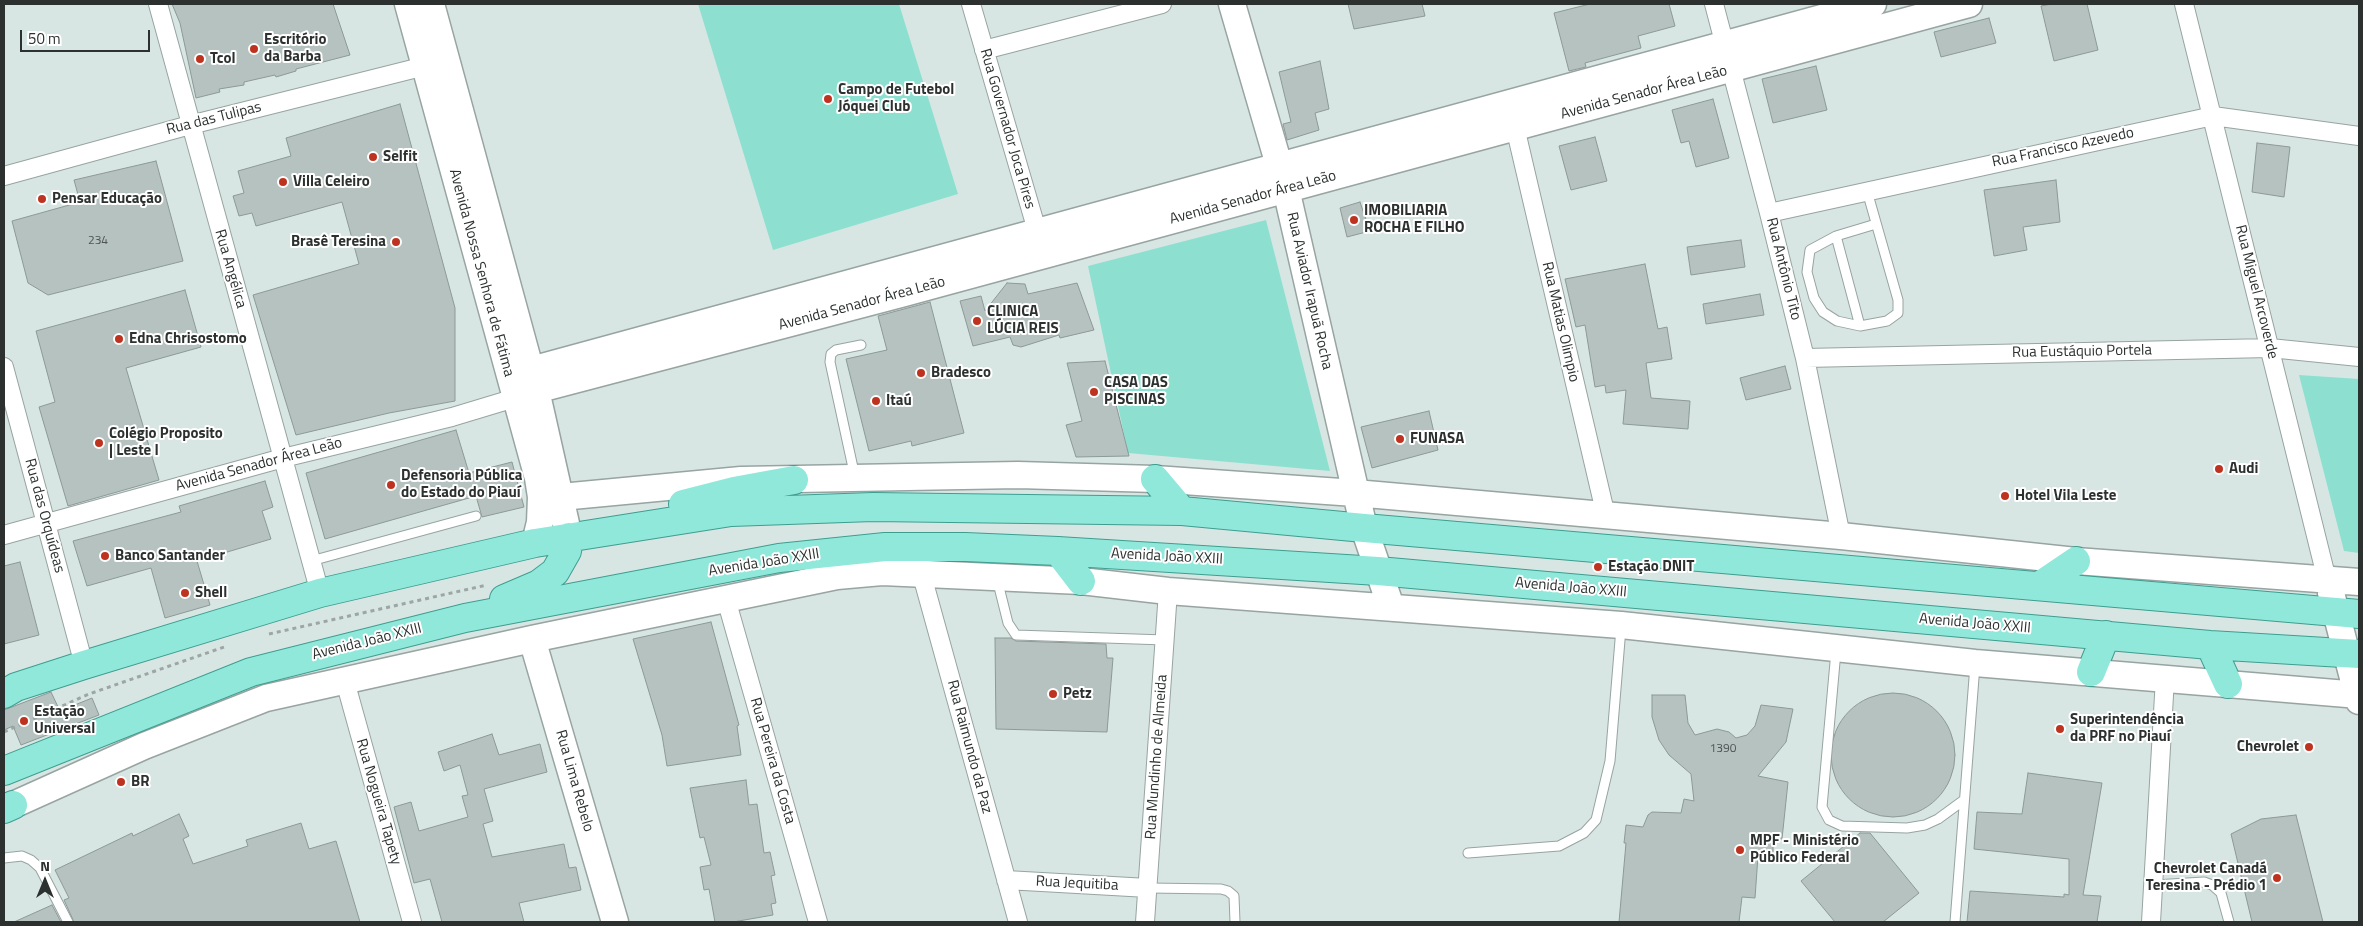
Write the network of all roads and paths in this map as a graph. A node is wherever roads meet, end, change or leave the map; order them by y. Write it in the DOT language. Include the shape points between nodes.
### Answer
graph roads {
  1 [pos="158,4"];
  2 [pos="408,4"];
  3 [pos="431,4"];
  4 [pos="971,4"];
  5 [pos="1162,4"];
  6 [pos="1232,4"];
  7 [pos="1714,4"];
  8 [pos="1873,4"];
  9 [pos="1969,4"];
  10 [pos="2184,4"];
  11 [pos="1724,44"];
  12 [pos="984,50"];
  13 [pos="425,66"];
  14 [pos="1730,70"];
  15 [pos="2213,116"];
  16 [pos="190,125"];
  17 [pos="1515,128"];
  18 [pos="2359,136"];
  19 [pos="4,176"];
  20 [pos="1283,177"];
  21 [pos="1867,190"];
  22 [pos="1769,213"];
  23 [pos="1876,224"];
  24 [pos="1836,236"];
  25 [pos="1040,242"];
  26 [pos="1860,326"];
  27 [pos="861,345"];
  28 [pos="2270,348"];
  29 [pos="2359,357"];
  30 [pos="1804,358"];
  31 [pos="4,367"];
  32 [pos="527,386"];
  33 [pos="283,458"];
  34 [pos="855,478"];
  35 [pos="1155,479"];
  36 [pos="794,480"];
  37 [pos="1356,493"];
  38 [pos="561,497"];
  39 [pos="1182,511"];
  40 [pos="476,516"];
  41 [pos="1606,516"];
  42 [pos="47,524"];
  43 [pos="1364,528"];
  44 [pos="608,530"];
  45 [pos="4,535"];
  46 [pos="1841,536"];
  47 [pos="569,537"];
  48 [pos="535,543"];
  49 [pos="1058,552"];
  50 [pos="311,561"];
  51 [pos="2076,562"];
  52 [pos="1378,571"];
  53 [pos="921,572"];
  54 [pos="997,576"];
  55 [pos="2327,580"];
  56 [pos="1081,581"];
  57 [pos="2359,582"];
  58 [pos="493,584"];
  59 [pos="2039,586"];
  60 [pos="1168,591"];
  61 [pos="320,593"];
  62 [pos="726,599"];
  63 [pos="1391,608"];
  64 [pos="2348,613"];
  65 [pos="464,618"];
  66 [pos="1621,625"];
  67 [pos="266,634"];
  68 [pos="2106,635"];
  69 [pos="532,639"];
  70 [pos="1164,640"];
  71 [pos="2210,645"];
  72 [pos="229,646"];
  73 [pos="1836,648"];
  74 [pos="2353,653"];
  75 [pos="1975,663"];
  76 [pos="84,665"];
  77 [pos="2092,672"];
  78 [pos="2165,678"];
  79 [pos="345,681"];
  80 [pos="2228,684"];
  81 [pos="8,691"];
  82 [pos="2359,697"];
  83 [pos="4,732"];
  84 [pos="4,771"];
  85 [pos="1964,800"];
  86 [pos="7,807"];
  87 [pos="1468,853"];
  88 [pos="4,858"];
  89 [pos="1006,880"];
  90 [pos="2154,885"];
  91 [pos="1148,888"];
  92 [pos="68,922"];
  93 [pos="412,922"];
  94 [pos="615,922"];
  95 [pos="818,922"];
  96 [pos="1018,922"];
  97 [pos="1145,922"];
  98 [pos="1235,922"];
  99 [pos="1955,922"];
  100 [pos="2151,922"];
  101 [pos="2229,922"];
  1 -- 16 [label="street, Rua Angélica"];
  2 -- 13 [label="street, Avenida Nossa Senhora de Fátima"];
  3 -- 32 [label="street, Avenida Nossa Senhora de Fátima"];
  4 -- 12 [label="street, Rua Governador Joca Pires"];
  5 -- 12 [label="street"];
  6 -- 20 [label="street, Rua Aviador Irapuã Rocha"];
  7 -- 11 [label="street, Rua Antônio Tito"];
  8 -- 11 [label="street, Avenida Senador Área Leão"];
  9 -- 14 [label="street, Avenida Senador Área Leão"];
  10 -- 15 [label="street, Rua Miguel Arcoverde"];
  11 -- 14 [label="street, Rua Antônio Tito"];
  11 -- 20 [label="street, Avenida Senador Área Leão"];
  12 -- 25 [label="street, Rua Governador Joca Pires"];
  13 -- 16 [label="street, Rua das Tulipas"];
  13 -- 32 [label="street, Avenida Nossa Senhora de Fátima"];
  14 -- 17 [label="street, Avenida Senador Área Leão"];
  14 -- 22 [label="street, Rua Antônio Tito"];
  15 -- 18 [label="street, Rua Francisco Azevedo"];
  15 -- 21 [label="street, Rua Francisco Azevedo"];
  15 -- 28 [label="street, Rua Miguel Arcoverde"];
  16 -- 19 [label="street, Rua das Tulipas"];
  16 -- 33 [label="street, Rua Angélica"];
  17 -- 20 [label="street, Avenida Senador Área Leão"];
  17 -- 41 [label="street, Rua Matias Olimpio"];
  20 -- 25 [label="street, Avenida Senador Área Leão"];
  20 -- 37 [label="street, Rua Aviador Irapuã Rocha"];
  21 -- 22 [label="street, Rua Francisco Azevedo"];
  21 -- 23 [label="lane"];
  22 -- 30 [label="street, Rua Antônio Tito"];
  23 -- 24 [label="lane"];
  23 -- 26 [label="lane" via="1898,300 1898,313 1887,321"];
  24 -- 26 [label="lane"];
  24 -- 26 [label="lane" via="1810,250 1807,272 1814,298 1823,312 1836,321"];
  25 -- 32 [label="street, Avenida Senador Área Leão"];
  27 -- 34 [label="lane" via="836,350 831,354 830,362"];
  28 -- 29 [label="street, Rua Eustáquio Portela"];
  28 -- 30 [label="street, Rua Eustáquio Portela"];
  28 -- 55 [label="street, Rua Miguel Arcoverde"];
  30 -- 46 [label="street, Rua Antônio Tito"];
  31 -- 42 [label="street, Rua das Orquídeas"];
  32 -- 33 [label="street, Avenida Senador Área Leão" via="452,417"];
  32 -- 38 [label="street, Avenida Nossa Senhora de Fátima"];
  32 -- 48 [label="street, Avenida Nossa Senhora de Fátima" via="542,497"];
  33 -- 42 [label="street, Avenida Senador Área Leão"];
  33 -- 50 [label="street, Rua Angélica"];
  34 -- 35 [label="street" via="1018,475"];
  34 -- 36 [label="street"];
  35 -- 37 [label="street"];
  35 -- 39 [label="main road"];
  36 -- 38 [label="street" via="741,480"];
  36 -- 44 [label="main road" via="638,513"];
  37 -- 41 [label="street"];
  37 -- 43 [label="street, Rua Aviador Irapuã Rocha"];
  38 -- 47 [label="street, Avenida Nossa Senhora de Fátima"];
  39 -- 43 [label="main road"];
  39 -- 44 [label="main road" via="873,507 731,512"];
  40 -- 50 [label="lane"];
  41 -- 46 [label="street"];
  42 -- 45 [label="street, Avenida Senador Área Leão"];
  42 -- 76 [label="street, Rua das Orquídeas"];
  43 -- 52 [label="street, Rua Aviador Irapuã Rocha"];
  43 -- 59 [label="main road"];
  44 -- 47 [label="main road"];
  46 -- 51 [label="street"];
  47 -- 48 [label="main road"];
  47 -- 65 [label="main road" via="555,572 539,584"];
  48 -- 61 [label="main road"];
  49 -- 52 [label="main road, Avenida João XXIII"];
  49 -- 56 [label="main road"];
  49 -- 65 [label="main road, Avenida João XXIII" via="884,547 779,558"];
  50 -- 61 [label="street, Rua Angélica"];
  51 -- 55 [label="street"];
  51 -- 59 [label="main road"];
  52 -- 63 [label="street, Rua Aviador Irapuã Rocha"];
  52 -- 68 [label="main road, Avenida João XXIII"];
  53 -- 54 [label="street, Avenida João XXIII"];
  53 -- 62 [label="street, Avenida João XXIII" via="837,576"];
  53 -- 89 [label="street, Rua Raimundo da Paz"];
  54 -- 56 [label="street, Avenida João XXIII"];
  54 -- 70 [label="lane" via="1008,623 1016,635"];
  55 -- 57 [label="street"];
  55 -- 64 [label="street"];
  56 -- 60 [label="street, Avenida João XXIII"];
  58 -- 67 [label="path"];
  59 -- 64 [label="main road"];
  60 -- 63 [label="street, Avenida João XXIII"];
  60 -- 70 [label="street, Rua Mundinho de Almeida"];
  61 -- 76 [label="main road"];
  62 -- 69 [label="street, Avenida João XXIII"];
  62 -- 95 [label="street, Rua Pereira da Costa"];
  63 -- 66 [label="street, Avenida João XXIII"];
  64 -- 74 [label="street"];
  65 -- 84 [label="main road, Avenida João XXIII" via="251,672"];
  66 -- 73 [label="street, Avenida João XXIII"];
  66 -- 87 [label="lane" via="1610,761 1596,820 1584,833 1559,846"];
  68 -- 71 [label="main road, Avenida João XXIII"];
  68 -- 77 [label="main road"];
  69 -- 79 [label="street, Avenida João XXIII"];
  69 -- 94 [label="street, Rua Lima Rebelo"];
  70 -- 91 [label="street, Rua Mundinho de Almeida"];
  71 -- 74 [label="main road, Avenida João XXIII"];
  71 -- 80 [label="main road"];
  72 -- 83 [label="path" via="89,694"];
  73 -- 75 [label="street, Avenida João XXIII"];
  73 -- 85 [label="lane" via="1822,807 1829,820 1842,826 1907,828 1938,819"];
  74 -- 82 [label="street"];
  75 -- 77 [label="street, Avenida João XXIII"];
  75 -- 85 [label="lane"];
  76 -- 81 [label="main road"];
  77 -- 78 [label="street, Avenida João XXIII"];
  78 -- 80 [label="street, Avenida João XXIII"];
  78 -- 90 [label="street"];
  79 -- 86 [label="street, Avenida João XXIII" via="266,698 144,746"];
  79 -- 93 [label="street, Rua Nogueira Tapety"];
  80 -- 82 [label="street, Avenida João XXIII"];
  85 -- 99 [label="lane"];
  88 -- 92 [label="lane" via="22,856 40,868"];
  89 -- 91 [label="street, Rua Jequitiba"];
  89 -- 96 [label="street, Rua Raimundo da Paz"];
  90 -- 100 [label="street"];
  90 -- 101 [label="lane" via="2204,882 2212,885 2221,893"];
  91 -- 97 [label="street, Rua Mundinho de Almeida"];
  91 -- 98 [label="lane" via="1228,891 1234,896"];
}
